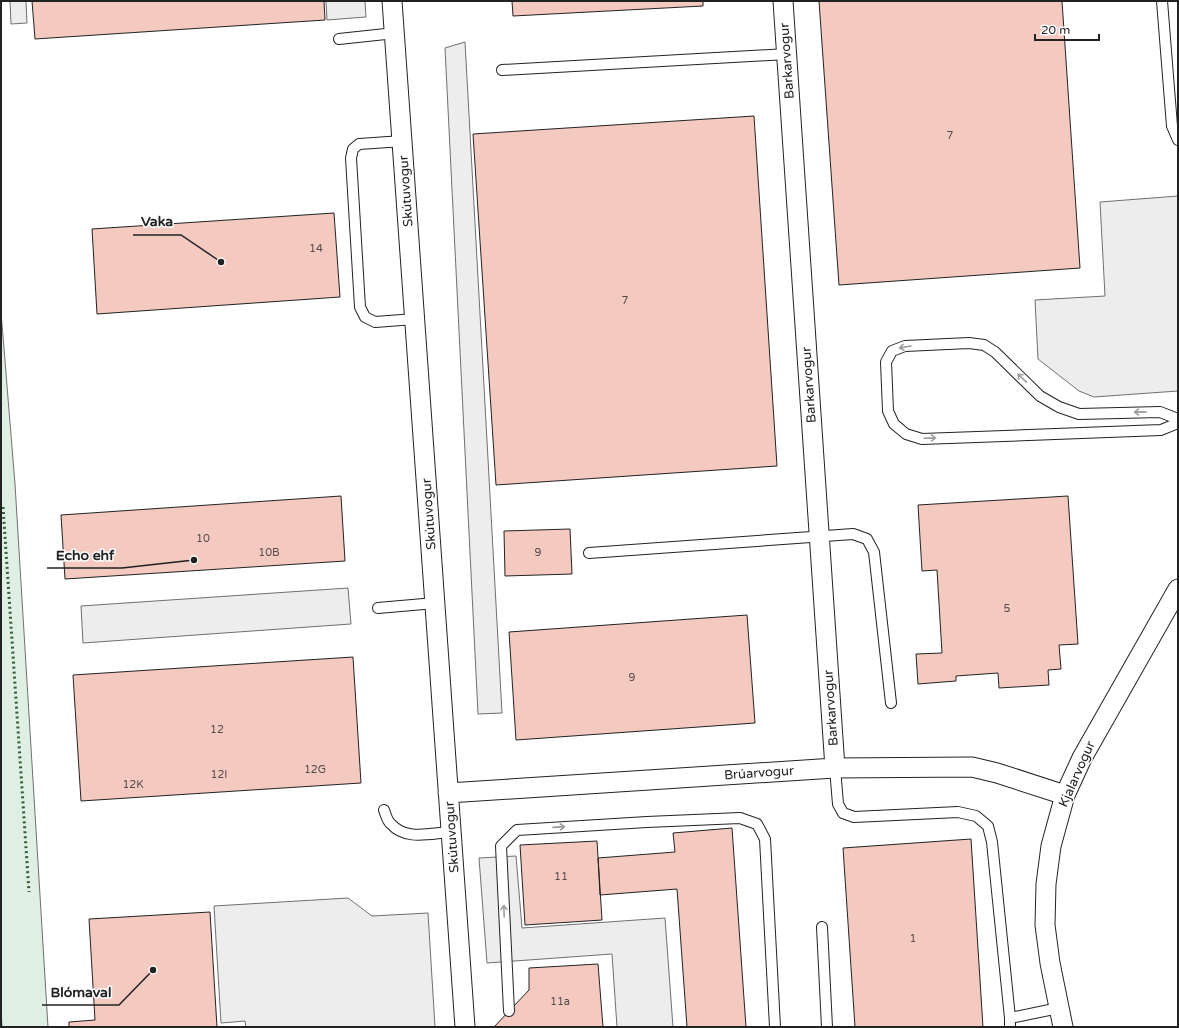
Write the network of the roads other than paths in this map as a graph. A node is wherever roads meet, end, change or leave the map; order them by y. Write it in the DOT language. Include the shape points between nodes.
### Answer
graph roads {
  1 [pos="392,1"];
  2 [pos="783,1"];
  3 [pos="1162,1"];
  4 [pos="395,33"];
  5 [pos="340,39"];
  6 [pos="786,54"];
  7 [pos="502,70"];
  8 [pos="1178,140"];
  9 [pos="403,141"];
  10 [pos="415,319"];
  11 [pos="1178,419"];
  12 [pos="1178,423"];
  13 [pos="820,536"];
  14 [pos="589,553"];
  15 [pos="1178,588"];
  16 [pos="435,603"];
  17 [pos="378,608"];
  18 [pos="891,703"];
  19 [pos="836,768"];
  20 [pos="448,793"];
  21 [pos="1065,795"];
  22 [pos="384,810"];
  23 [pos="451,832"];
  24 [pos="822,927"];
  25 [pos="1059,1008"];
  26 [pos="509,1011"];
  27 [pos="1010,1023"];
  28 [pos="465,1027"];
  29 [pos="775,1027"];
  30 [pos="827,1027"];
  31 [pos="1064,1027"];
  1 -- 4 [label="street, Skútuvogur"];
  2 -- 6 [label="street, Barkarvogur"];
  3 -- 8 [label="lane" via="1172,126"];
  4 -- 5 [label="lane"];
  4 -- 9 [label="street, Skútuvogur"];
  6 -- 7 [label="lane"];
  6 -- 13 [label="street, Barkarvogur"];
  9 -- 10 [label="street, Skútuvogur"];
  9 -- 10 [label="lane" via="359,144 352,149 360,307 365,317 375,322"];
  10 -- 16 [label="street, Skútuvogur"];
  11 -- 12 [label="lane, one-way" via="1160,412 1079,414 1059,408 1040,396 995,352 984,345 969,343 905,346 892,350 886,362 888,411 894,424 906,434 922,439 1161,430"];
  13 -- 14 [label="lane"];
  13 -- 18 [label="lane" via="853,534 867,539 874,552"];
  13 -- 19 [label="street, Barkarvogur"];
  15 -- 21 [label="street, Kjalarvogur" via="1082,758"];
  16 -- 17 [label="lane"];
  16 -- 20 [label="street, Skútuvogur"];
  19 -- 20 [label="street, Brúarvogur"];
  19 -- 21 [label="street, Brúarvogur" via="972,767"];
  19 -- 27 [label="lane" via="838,804 843,813 854,817 958,812 976,816 988,826 992,842"];
  20 -- 23 [label="street, Skútuvogur"];
  21 -- 25 [label="street, Kjalarvogur" via="1050,846 1046,884 1045,925"];
  22 -- 23 [label="lane" via="390,824 400,832 413,835"];
  23 -- 28 [label="street, Skútuvogur"];
  24 -- 30 [label="lane"];
  25 -- 27 [label="lane"];
  25 -- 31 [label="street, Kjalarvogur"];
  26 -- 29 [label="lane, one-way" via="502,846 517,830 740,818 757,824 765,839"];
}
